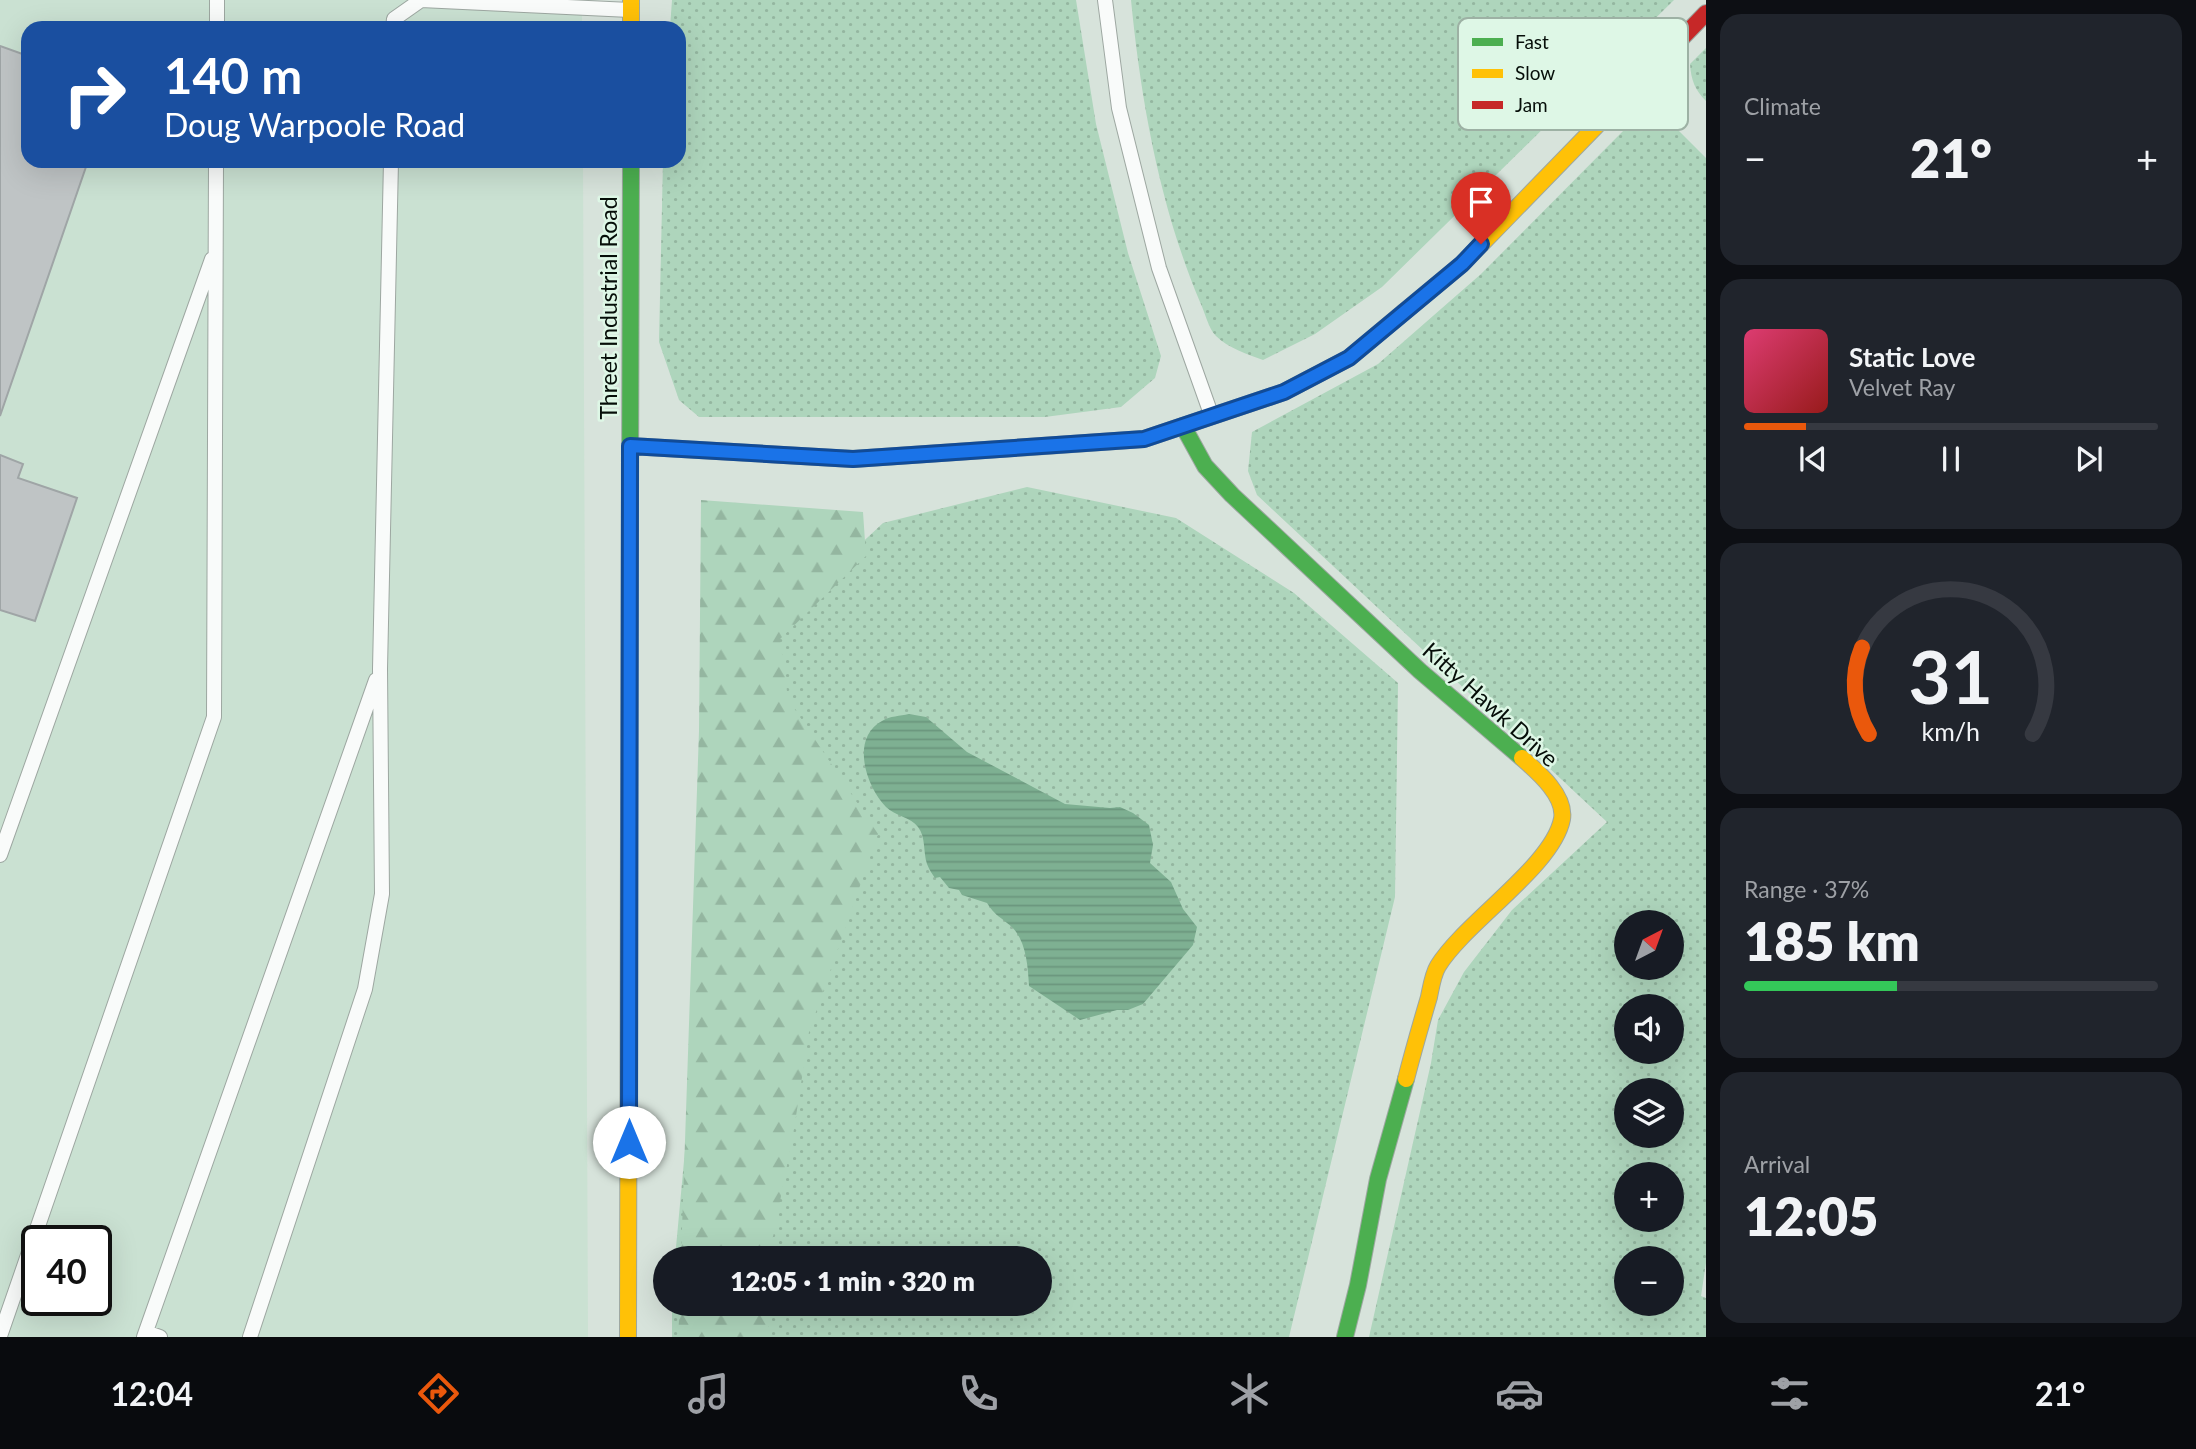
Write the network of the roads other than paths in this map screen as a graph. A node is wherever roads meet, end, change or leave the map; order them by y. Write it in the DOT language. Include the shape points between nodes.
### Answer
graph roads {
  1 [pos="217,0"];
  2 [pos="1105,0"];
  3 [pos="631,5"];
  4 [pos="1706,13"];
  5 [pos="217,21"];
  6 [pos="394,21"];
  7 [pos="1688,32"];
  8 [pos="1592,130"];
  9 [pos="216,168"];
  10 [pos="391,168"];
  11 [pos="631,168"];
  12 [pos="215,249"];
  13 [pos="1212,416"];
  14 [pos="1183,426"];
  15 [pos="630,446"];
  16 [pos="380,669"];
  17 [pos="0,855"];
  18 [pos="150,1335"];
  19 [pos="0,1336"];
  20 [pos="250,1337"];
  21 [pos="628,1337"];
  22 [pos="1345,1337"];
  1 -- 5 [label="lane"];
  2 -- 13 [label="lane" via="1119,107 1159,268"];
  3 -- 6 [label="lane" via="421,0"];
  4 -- 7 [label="street"];
  8 -- 13 [label="street" via="1462,264 1349,358 1284,392"];
  9 -- 12 [label="lane"];
  10 -- 16 [label="lane"];
  11 -- 15 [label="street, Threet Industrial Road"];
  12 -- 17 [label="lane"];
  12 -- 19 [label="lane" via="214,717"];
  13 -- 14 [label="street"];
  14 -- 15 [label="street" via="1144,439 853,459"];
  14 -- 22 [label="street, Kitty Hawk Drive" via="1205,466 1232,495 1420,671 1536,771 1559,800 1562,818 1551,844 1437,967 1378,1179"];
  15 -- 21 [label="street, Threet Industrial Road"];
  16 -- 18 [label="lane"];
  16 -- 20 [label="lane" via="382,894 365,989"];
}
